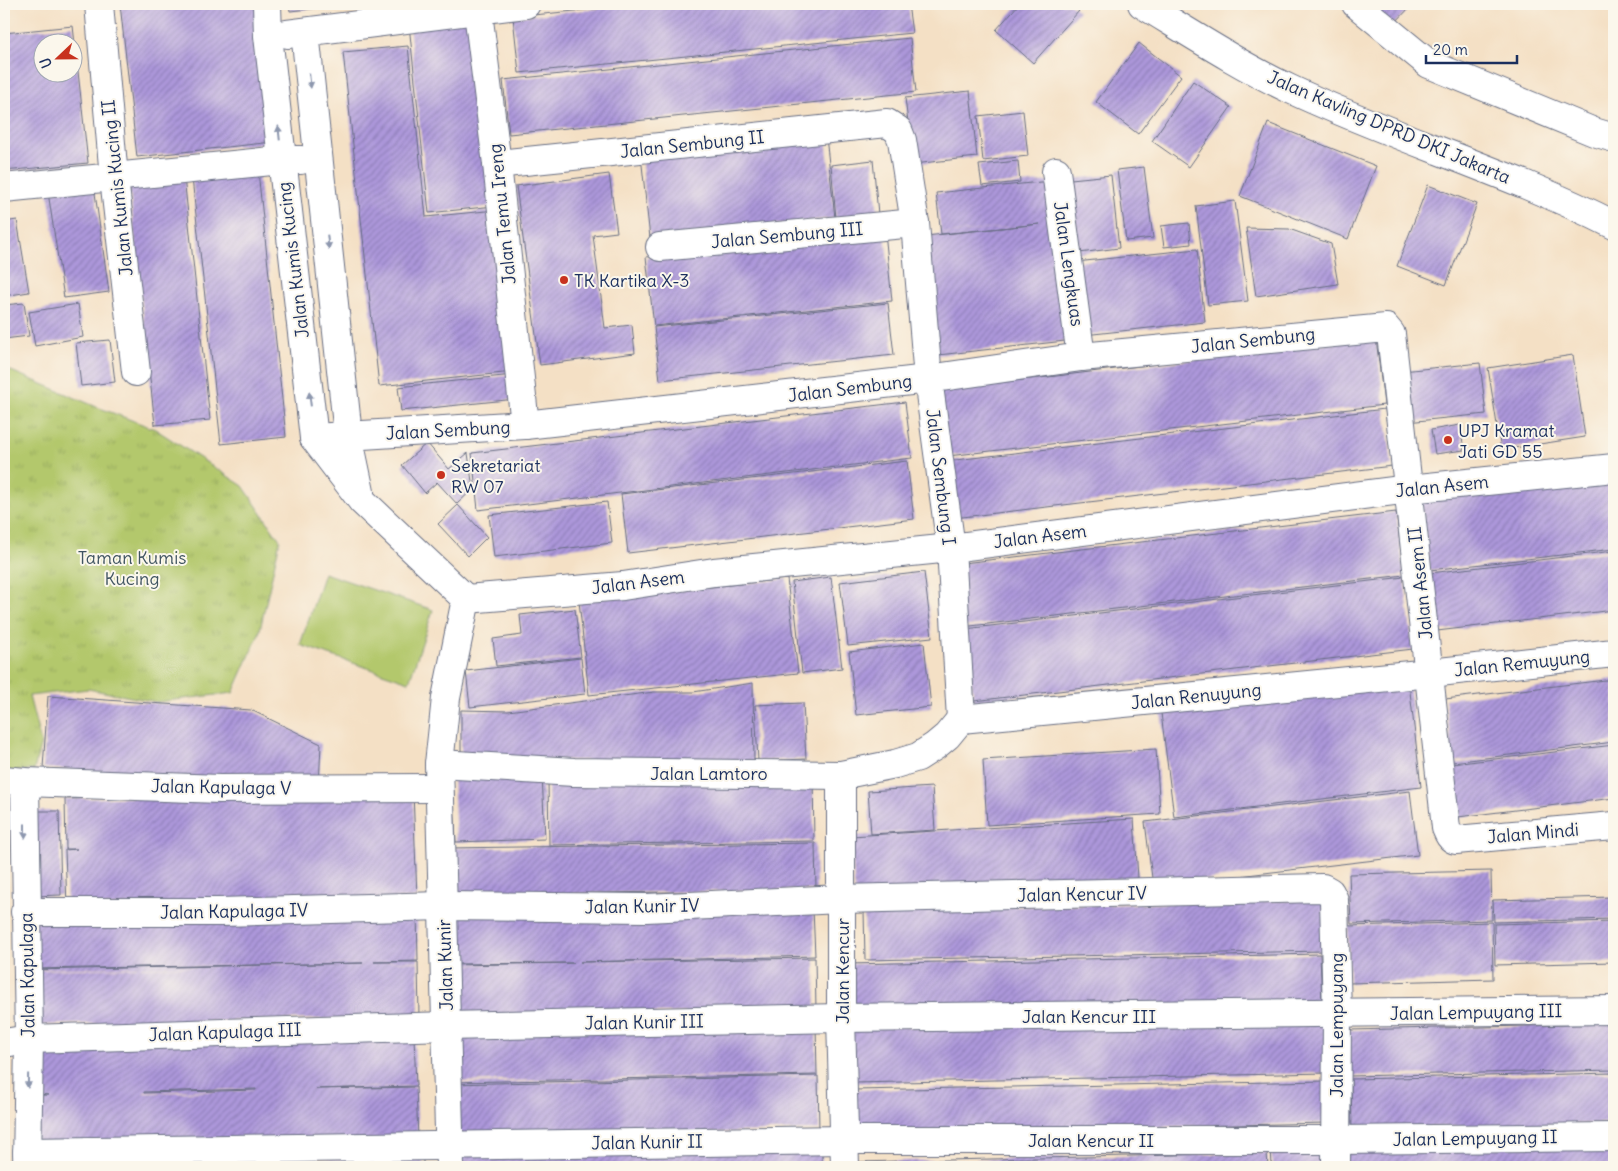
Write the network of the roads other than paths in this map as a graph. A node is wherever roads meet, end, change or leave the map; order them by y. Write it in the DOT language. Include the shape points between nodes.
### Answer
graph roads {
  1 [pos="99,4"];
  2 [pos="267,4"];
  3 [pos="526,4"];
  4 [pos="1142,4"];
  5 [pos="1356,4"];
  6 [pos="477,7"];
  7 [pos="304,32"];
  8 [pos="268,36"];
  9 [pos="887,124"];
  10 [pos="1614,138"];
  11 [pos="282,160"];
  12 [pos="319,160"];
  13 [pos="497,164"];
  14 [pos="1056,171"];
  15 [pos="114,178"];
  16 [pos="4,188"];
  17 [pos="915,223"];
  18 [pos="1614,225"];
  19 [pos="660,247"];
  20 [pos="1386,328"];
  21 [pos="1081,357"];
  22 [pos="136,372"];
  23 [pos="928,379"];
  24 [pos="525,425"];
  25 [pos="348,435"];
  26 [pos="314,438"];
  27 [pos="1614,468"];
  28 [pos="1409,489"];
  29 [pos="362,501"];
  30 [pos="951,548"];
  31 [pos="466,599"];
  32 [pos="1614,653"];
  33 [pos="1430,673"];
  34 [pos="961,719"];
  35 [pos="841,774"];
  36 [pos="439,776"];
  37 [pos="14,781"];
  38 [pos="1614,826"];
  39 [pos="1452,839"];
  40 [pos="1324,888"];
  41 [pos="841,899"];
  42 [pos="443,906"];
  43 [pos="26,912"];
  44 [pos="1614,1010"];
  45 [pos="1337,1014"];
  46 [pos="841,1018"];
  47 [pos="447,1026"];
  48 [pos="16,1041"];
  49 [pos="1614,1137"];
  50 [pos="845,1140"];
  51 [pos="1336,1140"];
  52 [pos="450,1156"];
  53 [pos="27,1160"];
  54 [pos="845,1167"];
  55 [pos="1336,1167"];
  1 -- 15 [label="street, Jalan Kumis Kucing II"];
  2 -- 8 [label="street, Jalan Kumis Kucing"];
  3 -- 6 [label="street"];
  4 -- 18 [label="street, Jalan Kavling DPRD DKI Jakarta" via="1289,88 1538,190"];
  5 -- 10 [label="street" via="1429,64"];
  6 -- 7 [label="street"];
  6 -- 13 [label="street, Jalan Temu Ireng"];
  7 -- 8 [label="street"];
  7 -- 12 [label="street, Jalan Kumis Kucing, one-way"];
  11 -- 8 [label="street, Jalan Kumis Kucing, one-way"];
  9 -- 13 [label="street, Jalan Sembung II"];
  9 -- 17 [label="street, Jalan Sembung I" via="898,130 902,140"];
  11 -- 12 [label="street"];
  11 -- 15 [label="street"];
  26 -- 11 [label="street, Jalan Kumis Kucing, one-way"];
  12 -- 25 [label="street, Jalan Kumis Kucing, one-way"];
  13 -- 24 [label="street, Jalan Temu Ireng"];
  14 -- 21 [label="street, Jalan Lengkuas"];
  15 -- 16 [label="street"];
  15 -- 22 [label="street, Jalan Kumis Kucing II"];
  17 -- 19 [label="street, Jalan Sembung III"];
  17 -- 23 [label="street, Jalan Sembung I"];
  20 -- 21 [label="street, Jalan Sembung"];
  20 -- 28 [label="street, Jalan Asem II" via="1391,334"];
  21 -- 23 [label="street, Jalan Sembung"];
  23 -- 24 [label="street, Jalan Sembung"];
  23 -- 30 [label="street, Jalan Sembung I"];
  24 -- 25 [label="street, Jalan Sembung"];
  25 -- 26 [label="street, Jalan Sembung"];
  25 -- 29 [label="street, Jalan Kumis Kucing"];
  26 -- 29 [label="street"];
  27 -- 28 [label="street, Jalan Asem"];
  28 -- 30 [label="street, Jalan Asem"];
  28 -- 33 [label="street, Jalan Asem II"];
  29 -- 31 [label="street"];
  30 -- 31 [label="street, Jalan Asem" via="714,572 623,586"];
  30 -- 34 [label="street, Jalan Sembung I"];
  31 -- 36 [label="street" via="446,698"];
  32 -- 33 [label="street, Jalan Remuyung"];
  33 -- 34 [label="street, Jalan Renuyung"];
  33 -- 39 [label="street, Jalan Asem II" via="1446,828"];
  34 -- 35 [label="street, Jalan Lamtoro" via="947,736 918,757"];
  35 -- 36 [label="street, Jalan Lamtoro" via="574,772"];
  35 -- 41 [label="street, Jalan Kencur"];
  36 -- 37 [label="street, Jalan Kapulaga V" via="220,788"];
  36 -- 42 [label="street, Jalan Kunir"];
  37 -- 43 [label="street, Jalan Kapulaga, one-way"];
  38 -- 39 [label="street, Jalan Mindi"];
  40 -- 41 [label="street, Jalan Kencur IV"];
  40 -- 45 [label="street, Jalan Lempuyang" via="1334,900"];
  41 -- 42 [label="street, Jalan Kunir IV" via="646,908"];
  41 -- 46 [label="street, Jalan Kencur"];
  42 -- 43 [label="street, Jalan Kapulaga IV" via="220,912"];
  42 -- 47 [label="street, Jalan Kunir"];
  43 -- 48 [label="street, Jalan Kapulaga"];
  44 -- 45 [label="street, Jalan Lempuyang III"];
  45 -- 46 [label="street, Jalan Kencur III"];
  45 -- 51 [label="street, Jalan Lempuyang"];
  46 -- 47 [label="street, Jalan Kunir III"];
  46 -- 50 [label="street, Jalan Kencur"];
  47 -- 48 [label="street, Jalan Kapulaga III"];
  47 -- 52 [label="street, Jalan Kunir"];
  48 -- 53 [label="street, Jalan Kapulaga, one-way"];
  49 -- 51 [label="street, Jalan Lempuyang II"];
  50 -- 51 [label="street, Jalan Kencur II"];
  50 -- 52 [label="street, Jalan Kunir II"];
  50 -- 54 [label="street, Jalan Kencur"];
  51 -- 55 [label="street, Jalan Lempuyang"];
  52 -- 53 [label="street, Jalan Kunir II"];
}
